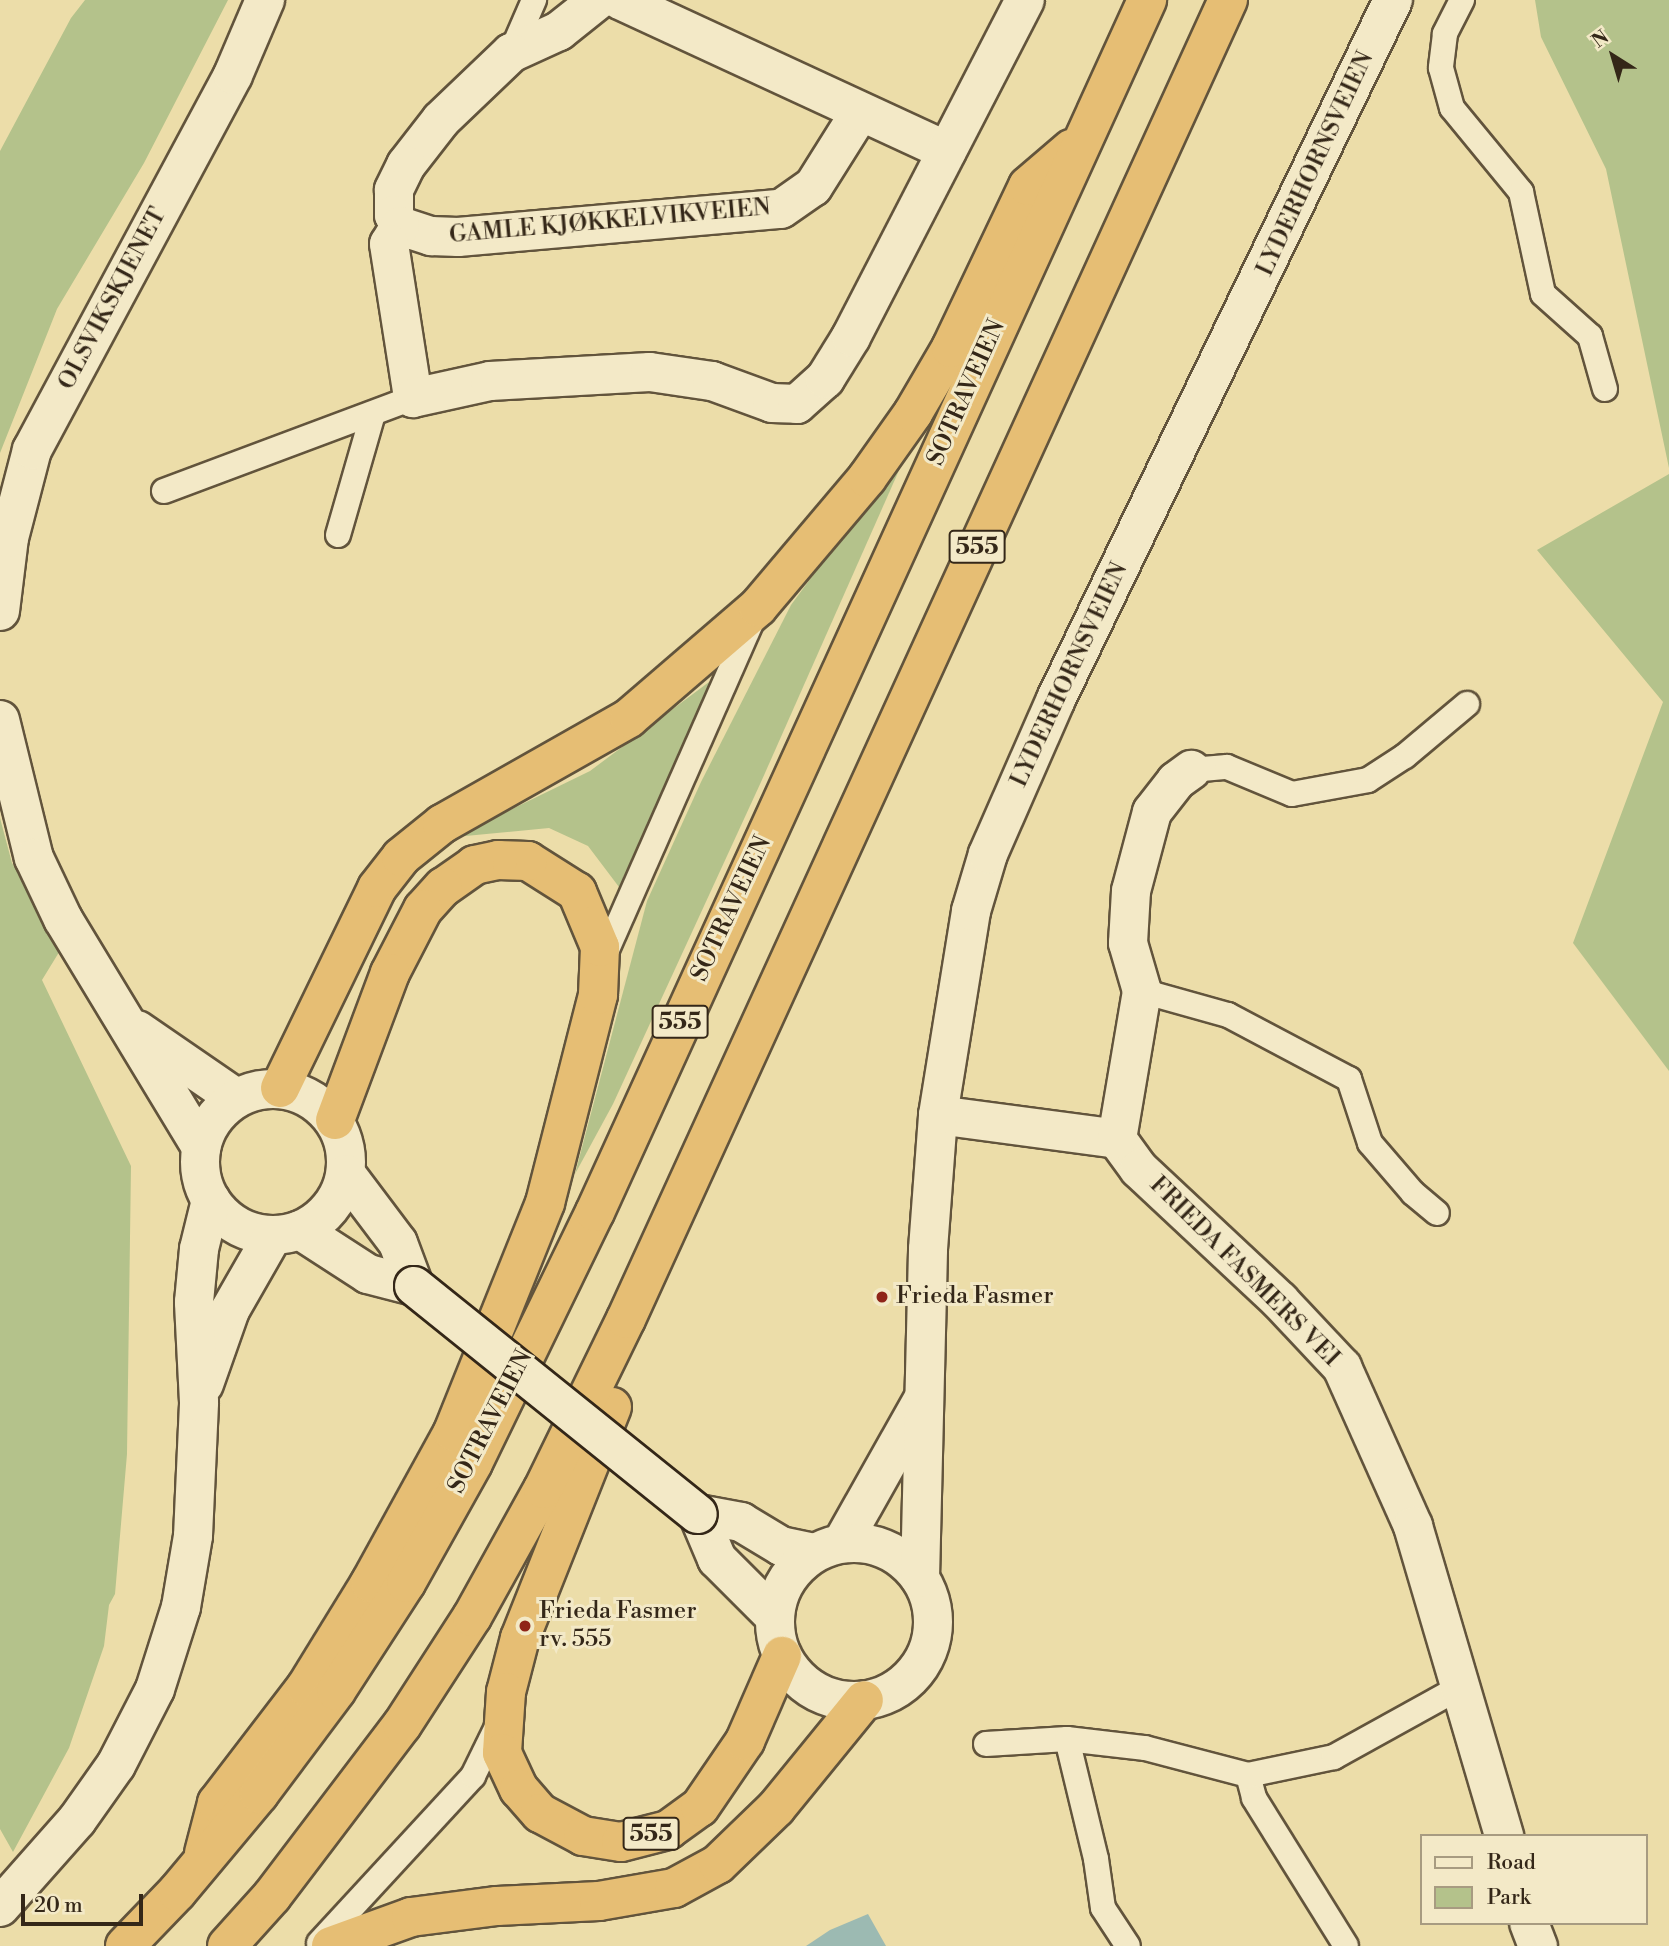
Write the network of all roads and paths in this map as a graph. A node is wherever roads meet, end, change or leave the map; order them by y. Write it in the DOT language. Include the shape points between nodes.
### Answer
graph roads {
  1 [pos="265,0"];
  2 [pos="534,0"];
  3 [pos="598,0"];
  4 [pos="620,0"];
  5 [pos="1025,0"];
  6 [pos="1147,0"];
  7 [pos="1228,0"];
  8 [pos="1393,0"];
  9 [pos="1462,0"];
  10 [pos="510,53"];
  11 [pos="859,114"];
  12 [pos="1083,138"];
  13 [pos="947,151"];
  14 [pos="400,226"];
  15 [pos="1605,389"];
  16 [pos="413,398"];
  17 [pos="373,414"];
  18 [pos="163,491"];
  19 [pos="338,535"];
  20 [pos="758,607"];
  21 [pos="0,611"];
  22 [pos="1467,704"];
  23 [pos="0,720"];
  24 [pos="1191,770"];
  25 [pos="814,907"];
  26 [pos="600,964"];
  27 [pos="1142,991"];
  28 [pos="130,1024"];
  29 [pos="280,1088"];
  30 [pos="236,1098"];
  31 [pos="938,1115"];
  32 [pos="335,1121"];
  33 [pos="1117,1139"];
  34 [pos="201,1147"];
  35 [pos="346,1174"];
  36 [pos="211,1200"];
  37 [pos="1437,1213"];
  38 [pos="287,1233"];
  39 [pos="414,1286"];
  40 [pos="923,1399"];
  41 [pos="199,1402"];
  42 [pos="698,1514"];
  43 [pos="827,1548"];
  44 [pos="920,1578"];
  45 [pos="774,1616"];
  46 [pos="782,1656"];
  47 [pos="1462,1686"];
  48 [pos="864,1700"];
  49 [pos="503,1713"];
  50 [pos="1067,1739"];
  51 [pos="986,1744"];
  52 [pos="1248,1775"];
  53 [pos="1503,1834"];
  54 [pos="202,1863"];
  55 [pos="0,1907"];
  56 [pos="1531,1925"];
  57 [pos="125,1946"];
  58 [pos="227,1946"];
  59 [pos="316,1946"];
  60 [pos="331,1946"];
  61 [pos="1128,1946"];
  62 [pos="1346,1946"];
  63 [pos="1538,1946"];
  1 -- 21 [label="main road, OLSVIKSKJENET" via="233,75 32,450 9,538"];
  2 -- 10 [label="lane"];
  3 -- 10 [label="main road" via="559,31"];
  4 -- 11 [label="main road"];
  5 -- 13 [label="main road"];
  6 -- 12 [label="highway, SOTRAVEIEN / 555"];
  7 -- 25 [label="highway, 555"];
  8 -- 31 [label="main road, LYDERHORNSVEIEN" via="1056,699 988,854 966,938"];
  9 -- 15 [label="lane" via="1445,34 1441,68 1452,108 1521,192 1543,295 1590,336"];
  10 -- 14 [label="main road" via="441,120 406,164 394,190 394,215"];
  11 -- 13 [label="main road"];
  11 -- 14 [label="main road, GAMLE KJØKKELVIKVEIEN" via="813,187 781,209 458,237 431,236"];
  12 -- 20 [label="highway, 555" via="1028,186 951,348 913,413 867,478"];
  12 -- 54 [label="highway, SOTRAVEIEN / 555" via="595,1212 473,1463 406,1583 336,1691"];
  13 -- 16 [label="main road" via="851,337 824,379 797,404 772,403 712,381 650,372 490,382"];
  14 -- 16 [label="main road" via="389,244"];
  16 -- 17 [label="lane"];
  17 -- 18 [label="lane"];
  17 -- 19 [label="lane"];
  20 -- 26 [label="lane, 555"];
  20 -- 29 [label="highway, 555" via="629,718 442,824 401,857 377,888"];
  22 -- 24 [label="lane" via="1368,780 1292,794 1227,767"];
  23 -- 28 [label="main road" via="34,858 63,919"];
  24 -- 27 [label="main road" via="1176,780 1152,812 1131,891 1128,943"];
  25 -- 49 [label="highway, 555" via="817,955 600,1432 520,1638"];
  25 -- 58 [label="highway, 555" via="626,1319 543,1489 472,1617 402,1725 272,1896"];
  26 -- 32 [label="highway, 555" via="592,922 577,892 565,882 528,861 475,865 443,887 423,909 390,973"];
  26 -- 54 [label="highway, 555" via="598,995 545,1203 453,1432 370,1583 306,1687 217,1803"];
  27 -- 33 [label="main road"];
  27 -- 37 [label="lane" via="1228,1015 1349,1079 1370,1143 1413,1193"];
  28 -- 30 [label="main road"];
  28 -- 34 [label="main road"];
  29 -- 30 [label="main road"];
  29 -- 32 [label="main road" via="320,1104"];
  30 -- 34 [label="main road" via="220,1111"];
  31 -- 33 [label="main road"];
  31 -- 40 [label="main road, LYDERHORNSVEIEN"];
  32 -- 35 [label="main road" via="347,1155"];
  33 -- 47 [label="main road, FRIEDA FASMERS VEI" via="1139,1169 1271,1292 1342,1367 1413,1526"];
  34 -- 36 [label="main road" via="203,1184"];
  35 -- 38 [label="main road" via="338,1198 322,1217"];
  35 -- 39 [label="main road" via="398,1242"];
  36 -- 38 [label="main road" via="227,1219 248,1231"];
  36 -- 41 [label="main road" via="194,1302"];
  38 -- 39 [label="main road" via="368,1274"];
  38 -- 41 [label="main road" via="230,1310"];
  39 -- 42 [label="main road, bridge"];
  40 -- 43 [label="main road, LYDERHORNSVEIEN"];
  40 -- 44 [label="main road, LYDERHORNSVEIEN"];
  41 -- 55 [label="main road" via="192,1544 181,1607 156,1689 116,1765 78,1820"];
  42 -- 43 [label="main road" via="741,1522 781,1546"];
  42 -- 45 [label="main road" via="718,1559"];
  43 -- 44 [label="main road" via="886,1549"];
  43 -- 45 [label="main road" via="786,1580"];
  44 -- 48 [label="main road" via="933,1624 923,1659 894,1690"];
  45 -- 46 [label="main road"];
  46 -- 48 [label="main road" via="796,1677 816,1692 839,1700"];
  46 -- 49 [label="highway, 555" via="745,1741 699,1807 668,1830 621,1842 583,1836 540,1812 519,1789 502,1753"];
  47 -- 52 [label="lane" via="1334,1757"];
  47 -- 53 [label="main road, FRIEDA FASMERS VEI"];
  48 -- 60 [label="highway, 555" via="776,1808 718,1864 674,1888 599,1901 496,1906 411,1917"];
  49 -- 59 [label="lane, 555" via="473,1776"];
  50 -- 51 [label="lane"];
  50 -- 52 [label="lane" via="1184,1755"];
  50 -- 61 [label="lane" via="1103,1908"];
  52 -- 62 [label="lane" via="1254,1798"];
  54 -- 57 [label="highway, SOTRAVEIEN / 555"];
  56 -- 63 [label="main road"];
}
